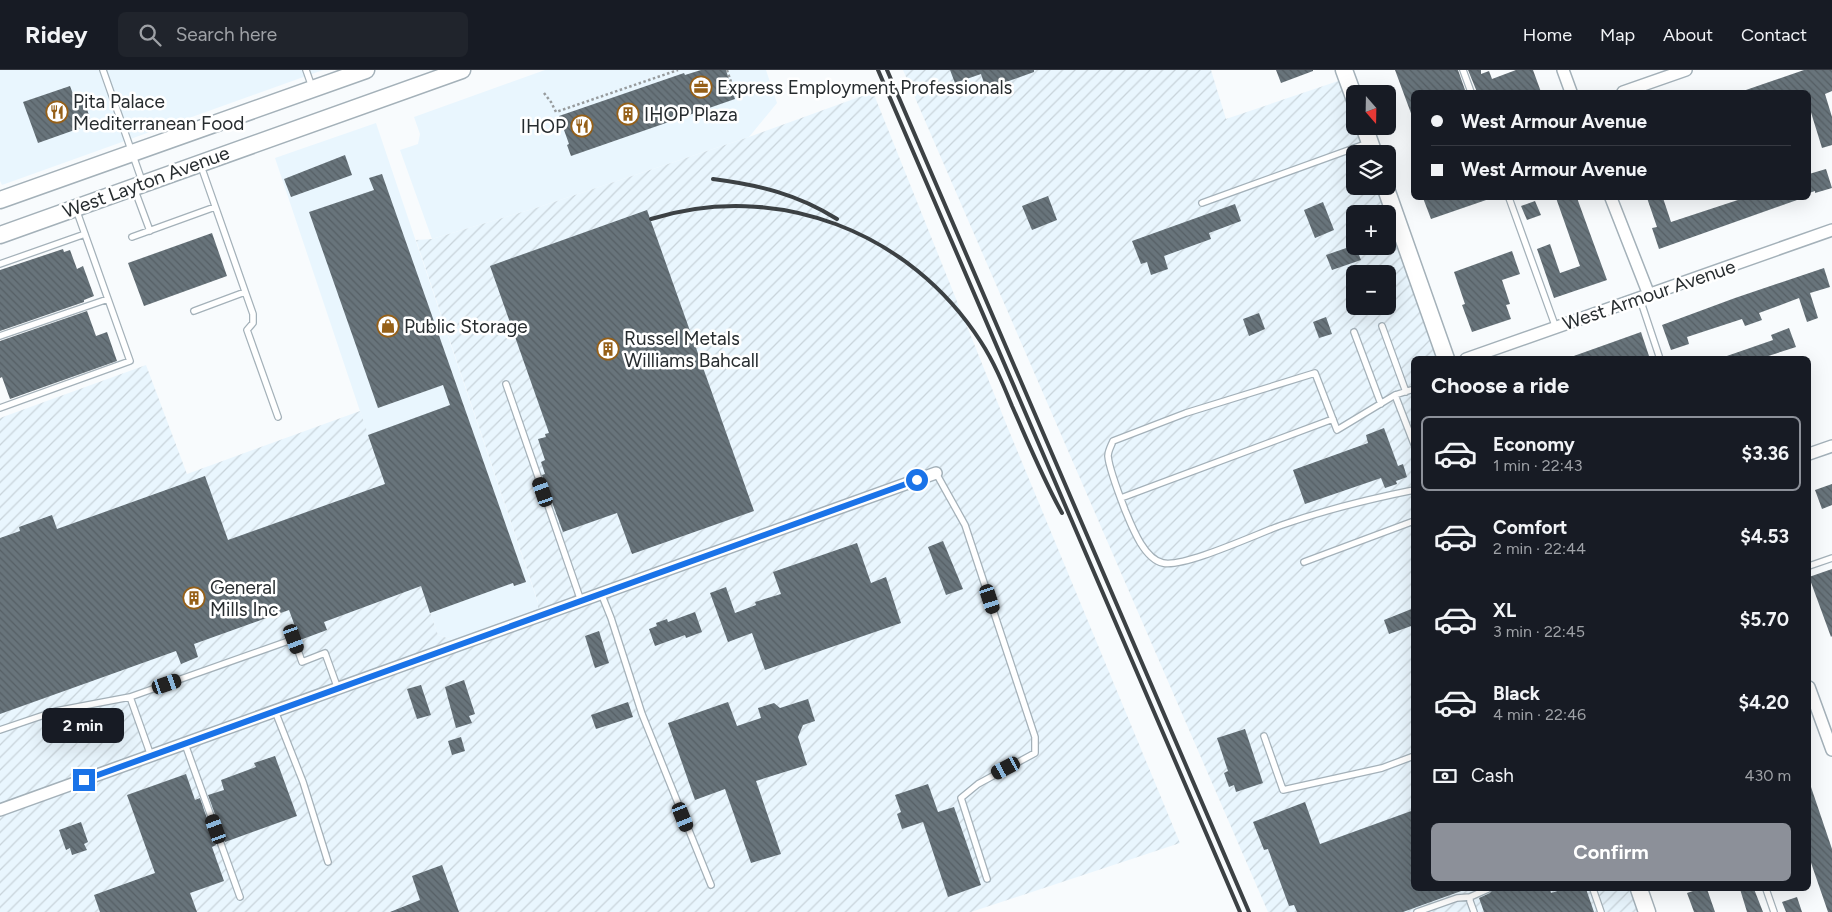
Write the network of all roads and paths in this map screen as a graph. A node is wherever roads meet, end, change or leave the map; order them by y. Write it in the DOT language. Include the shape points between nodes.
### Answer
graph roads {
  1 [pos="104,70"];
  2 [pos="306,70"];
  3 [pos="366,70"];
  4 [pos="462,70"];
  5 [pos="678,70"];
  6 [pos="727,70"];
  7 [pos="1344,70"];
  8 [pos="1463,70"];
  9 [pos="1563,70"];
  10 [pos="1686,70"];
  11 [pos="1350,85"];
  12 [pos="313,89"];
  13 [pos="1470,90"];
  14 [pos="1571,90"];
  15 [pos="1629,90"];
  16 [pos="544,93"];
  17 [pos="736,96"];
  18 [pos="132,153"];
  19 [pos="1346,156"];
  20 [pos="200,163"];
  21 [pos="138,185"];
  22 [pos="1388,195"];
  23 [pos="0,200"];
  24 [pos="1510,200"];
  25 [pos="1612,200"];
  26 [pos="1202,203"];
  27 [pos="76,207"];
  28 [pos="215,207"];
  29 [pos="150,230"];
  30 [pos="1832,230"];
  31 [pos="0,234"];
  32 [pos="85,234"];
  33 [pos="132,237"];
  34 [pos="0,264"];
  35 [pos="245,292"];
  36 [pos="1645,297"];
  37 [pos="108,299"];
  38 [pos="194,311"];
  39 [pos="1382,326"];
  40 [pos="1556,328"];
  41 [pos="1354,332"];
  42 [pos="0,336"];
  43 [pos="1445,356"];
  44 [pos="1475,356"];
  45 [pos="1659,356"];
  46 [pos="506,384"];
  47 [pos="1411,390"];
  48 [pos="1406,392"];
  49 [pos="1395,395"];
  50 [pos="1381,404"];
  51 [pos="0,408"];
  52 [pos="278,418"];
  53 [pos="1333,419"];
  54 [pos="1411,436"];
  55 [pos="1832,446"];
  56 [pos="1811,453"];
  57 [pos="936,473"];
  58 [pos="1411,491"];
  59 [pos="1121,498"];
  60 [pos="1411,522"];
  61 [pos="1832,558"];
  62 [pos="1304,562"];
  63 [pos="1811,565"];
  64 [pos="601,593"];
  65 [pos="581,601"];
  66 [pos="338,689"];
  67 [pos="1811,692"];
  68 [pos="130,697"];
  69 [pos="275,711"];
  70 [pos="0,730"];
  71 [pos="1264,736"];
  72 [pos="185,744"];
  73 [pos="1832,750"];
  74 [pos="152,756"];
  75 [pos="1411,757"];
  76 [pos="0,810"];
  77 [pos="328,862"];
  78 [pos="987,879"];
  79 [pos="711,885"];
  80 [pos="1484,891"];
  81 [pos="1594,891"];
  82 [pos="1640,891"];
  83 [pos="1767,891"];
  84 [pos="240,897"];
  85 [pos="1470,897"];
  86 [pos="1417,912"];
  87 [pos="1474,912"];
  88 [pos="1601,912"];
  89 [pos="1647,912"];
  90 [pos="1774,912"];
  1 -- 18 [label="lane"];
  2 -- 12 [label="lane"];
  3 -- 12 [label="main road, West Layton Avenue"];
  4 -- 20 [label="main road, West Layton Avenue"];
  5 -- 16 [label="path" via="556,112"];
  6 -- 17 [label="path"];
  7 -- 11 [label="main road"];
  8 -- 13 [label="lane"];
  9 -- 14 [label="street"];
  10 -- 15 [label="street"];
  12 -- 18 [label="main road, West Layton Avenue"];
  18 -- 21 [label="lane"];
  18 -- 23 [label="main road, West Layton Avenue"];
  19 -- 26 [label="lane"];
  20 -- 21 [label="main road, West Layton Avenue"];
  20 -- 28 [label="lane"];
  21 -- 27 [label="main road, West Layton Avenue"];
  21 -- 29 [label="lane"];
  22 -- 43 [label="main road"];
  24 -- 40 [label="lane"];
  25 -- 36 [label="street"];
  27 -- 31 [label="main road, West Layton Avenue"];
  27 -- 32 [label="lane"];
  28 -- 29 [label="lane"];
  28 -- 35 [label="lane"];
  29 -- 33 [label="lane"];
  30 -- 36 [label="street, West Armour Avenue"];
  32 -- 34 [label="lane"];
  32 -- 37 [label="lane"];
  35 -- 38 [label="lane"];
  35 -- 52 [label="lane" via="253,314 253,323 247,330"];
  36 -- 40 [label="street, West Armour Avenue"];
  36 -- 45 [label="lane"];
  37 -- 42 [label="lane"];
  37 -- 51 [label="lane" via="130,361"];
  39 -- 48 [label="lane"];
  40 -- 44 [label="street, West Armour Avenue"];
  41 -- 50 [label="lane"];
  46 -- 65 [label="lane"];
  47 -- 48 [label="lane"];
  48 -- 49 [label="lane"];
  49 -- 50 [label="lane"];
  49 -- 54 [label="lane"];
  50 -- 53 [label="lane" via="1337,430"];
  53 -- 59 [label="lane"];
  53 -- 59 [label="lane" via="1315,373 1186,413 1112,441 1108,454"];
  55 -- 56 [label="street"];
  57 -- 64 [label="street"];
  57 -- 78 [label="lane" via="965,525 1035,737 1035,753 978,784 961,798"];
  58 -- 59 [label="lane" via="1352,503 1179,562 1164,563 1150,557 1133,529"];
  60 -- 62 [label="lane"];
  61 -- 63 [label="lane"];
  64 -- 65 [label="street"];
  64 -- 79 [label="lane" via="642,714"];
  65 -- 66 [label="street"];
  66 -- 68 [label="lane" via="325,653 302,662 294,639"];
  66 -- 69 [label="street"];
  67 -- 73 [label="street"];
  68 -- 70 [label="lane" via="56,711"];
  68 -- 74 [label="lane"];
  69 -- 72 [label="street"];
  69 -- 77 [label="lane" via="304,782"];
  71 -- 75 [label="lane" via="1283,790 1382,768"];
  72 -- 74 [label="street"];
  72 -- 84 [label="lane"];
  74 -- 76 [label="street"];
  80 -- 85 [label="lane"];
  81 -- 88 [label="lane"];
  82 -- 89 [label="main road"];
  83 -- 90 [label="lane"];
  85 -- 86 [label="lane" via="1457,898"];
  85 -- 87 [label="lane"];
}
